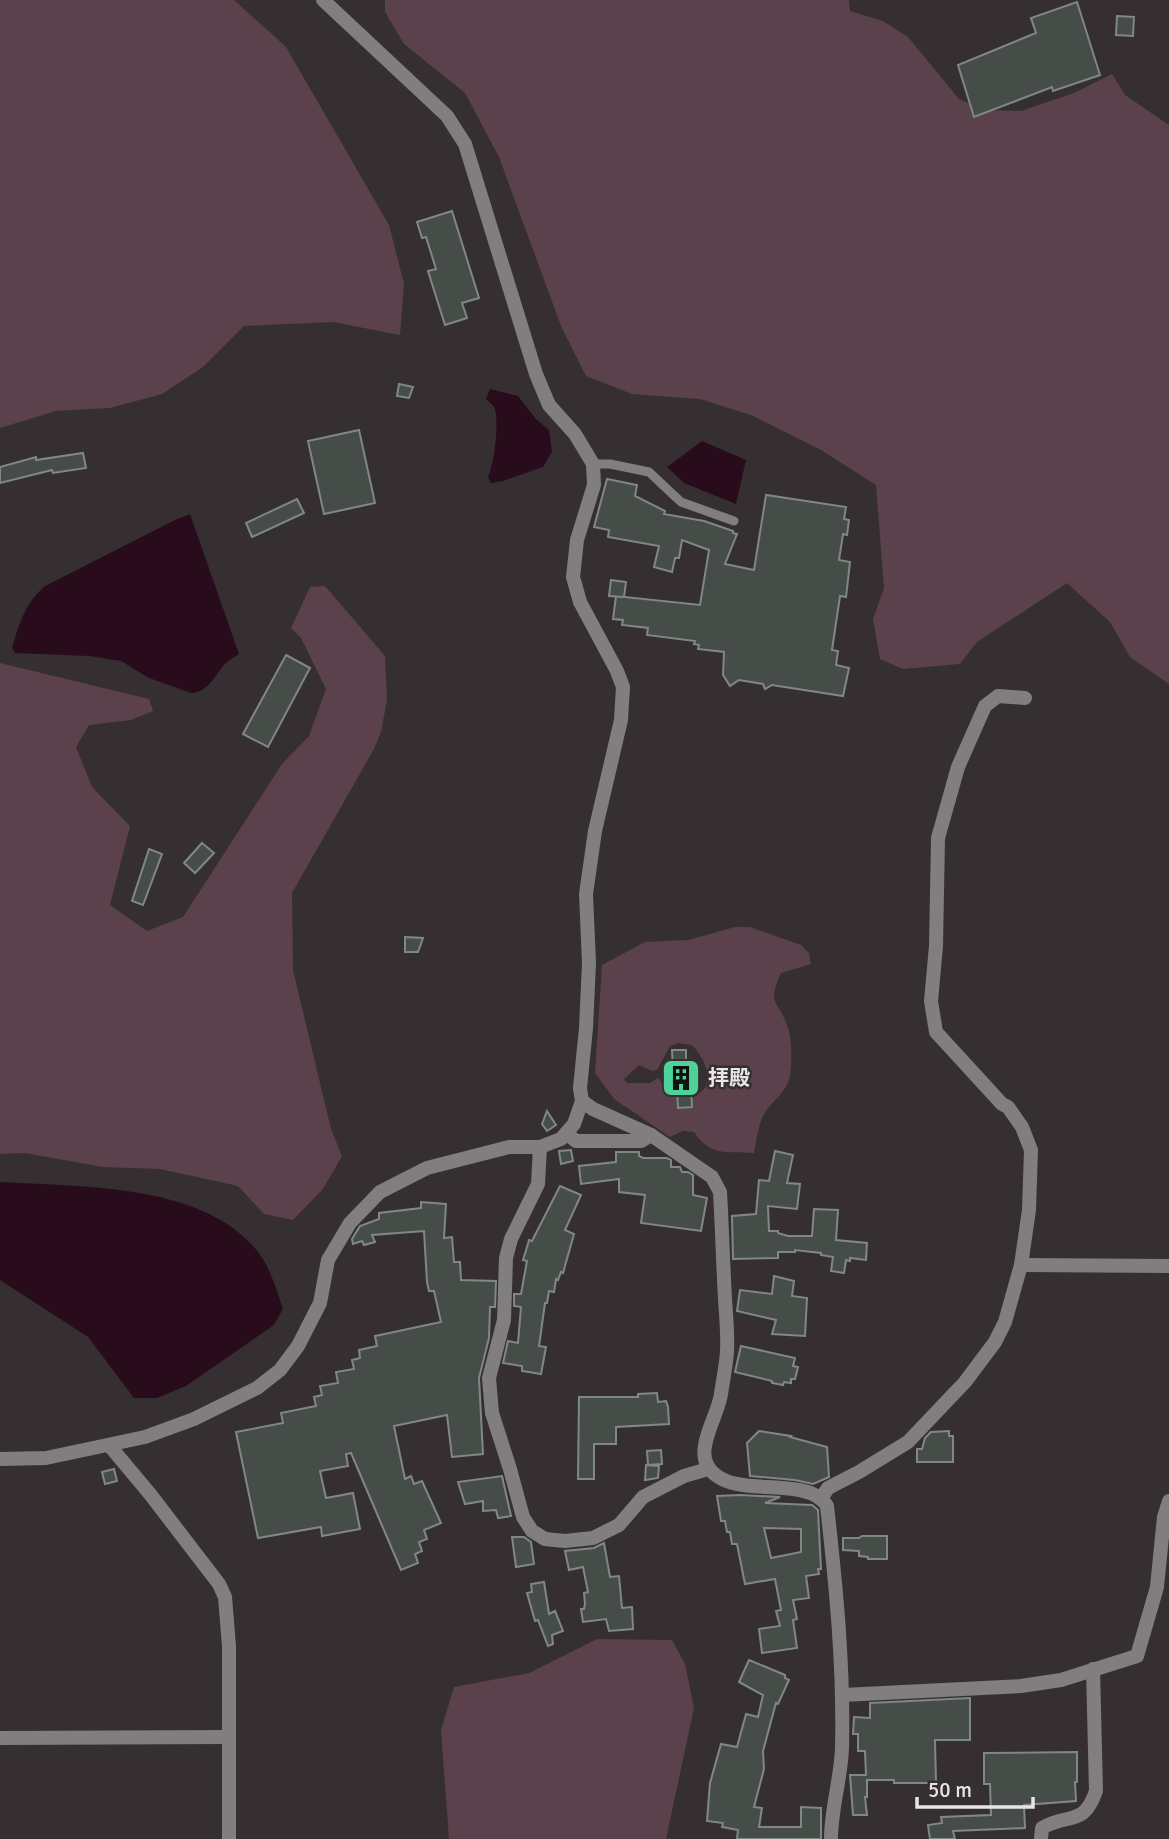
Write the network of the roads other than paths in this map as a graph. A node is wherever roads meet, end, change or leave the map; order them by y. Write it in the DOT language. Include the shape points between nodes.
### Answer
graph roads {
  1 [pos="328,2"];
  2 [pos="593,464"];
  3 [pos="734,521"];
  4 [pos="1025,698"];
  5 [pos="582,1101"];
  6 [pos="566,1133"];
  7 [pos="651,1135"];
  8 [pos="540,1147"];
  9 [pos="1021,1265"];
  10 [pos="1169,1266"];
  11 [pos="109,1445"];
  12 [pos="0,1459"];
  13 [pos="708,1469"];
  14 [pos="822,1497"];
  15 [pos="1169,1501"];
  16 [pos="1093,1670"];
  17 [pos="843,1695"];
  18 [pos="229,1737"];
  19 [pos="0,1738"];
  20 [pos="229,1839"];
  21 [pos="831,1839"];
  22 [pos="1041,1839"];
  1 -- 2 [label="street" via="447,116 465,144 536,374 549,405 575,434"];
  2 -- 3 [label="lane" via="649,472 681,502"];
  2 -- 5 [label="street" via="594,485 577,540 573,577 579,602 617,671 623,704 586,894 589,963"];
  4 -- 9 [label="street" via="998,696 985,706 958,767 938,838 930,1000 936,1032 1008,1107 1031,1150"];
  5 -- 6 [label="street"];
  5 -- 7 [label="street"];
  6 -- 7 [label="street" via="576,1140 641,1140"];
  6 -- 8 [label="street"];
  7 -- 13 [label="street" via="712,1177 720,1192 727,1352 720,1401 705,1438 703,1456"];
  8 -- 11 [label="street" via="509,1147 427,1168 380,1192 350,1223 328,1260 320,1303 298,1346 279,1370 257,1388 194,1419"];
  8 -- 13 [label="street" via="538,1184 506,1258 504,1320 489,1378 492,1413 523,1517 532,1531 545,1539 593,1538 619,1525 643,1497 684,1475"];
  9 -- 10 [label="street"];
  9 -- 14 [label="street" via="1005,1322 965,1382 908,1442 828,1488"];
  11 -- 12 [label="street" via="46,1458"];
  11 -- 18 [label="street" via="225,1597"];
  13 -- 14 [label="street" via="742,1486"];
  14 -- 17 [label="street" via="830,1534"];
  15 -- 16 [label="street" via="1157,1587 1137,1656"];
  16 -- 17 [label="street" via="1021,1686"];
  16 -- 22 [label="street" via="1096,1791 1090,1807 1080,1816 1042,1828"];
  17 -- 21 [label="street"];
  18 -- 19 [label="street"];
  18 -- 20 [label="street"];
}
